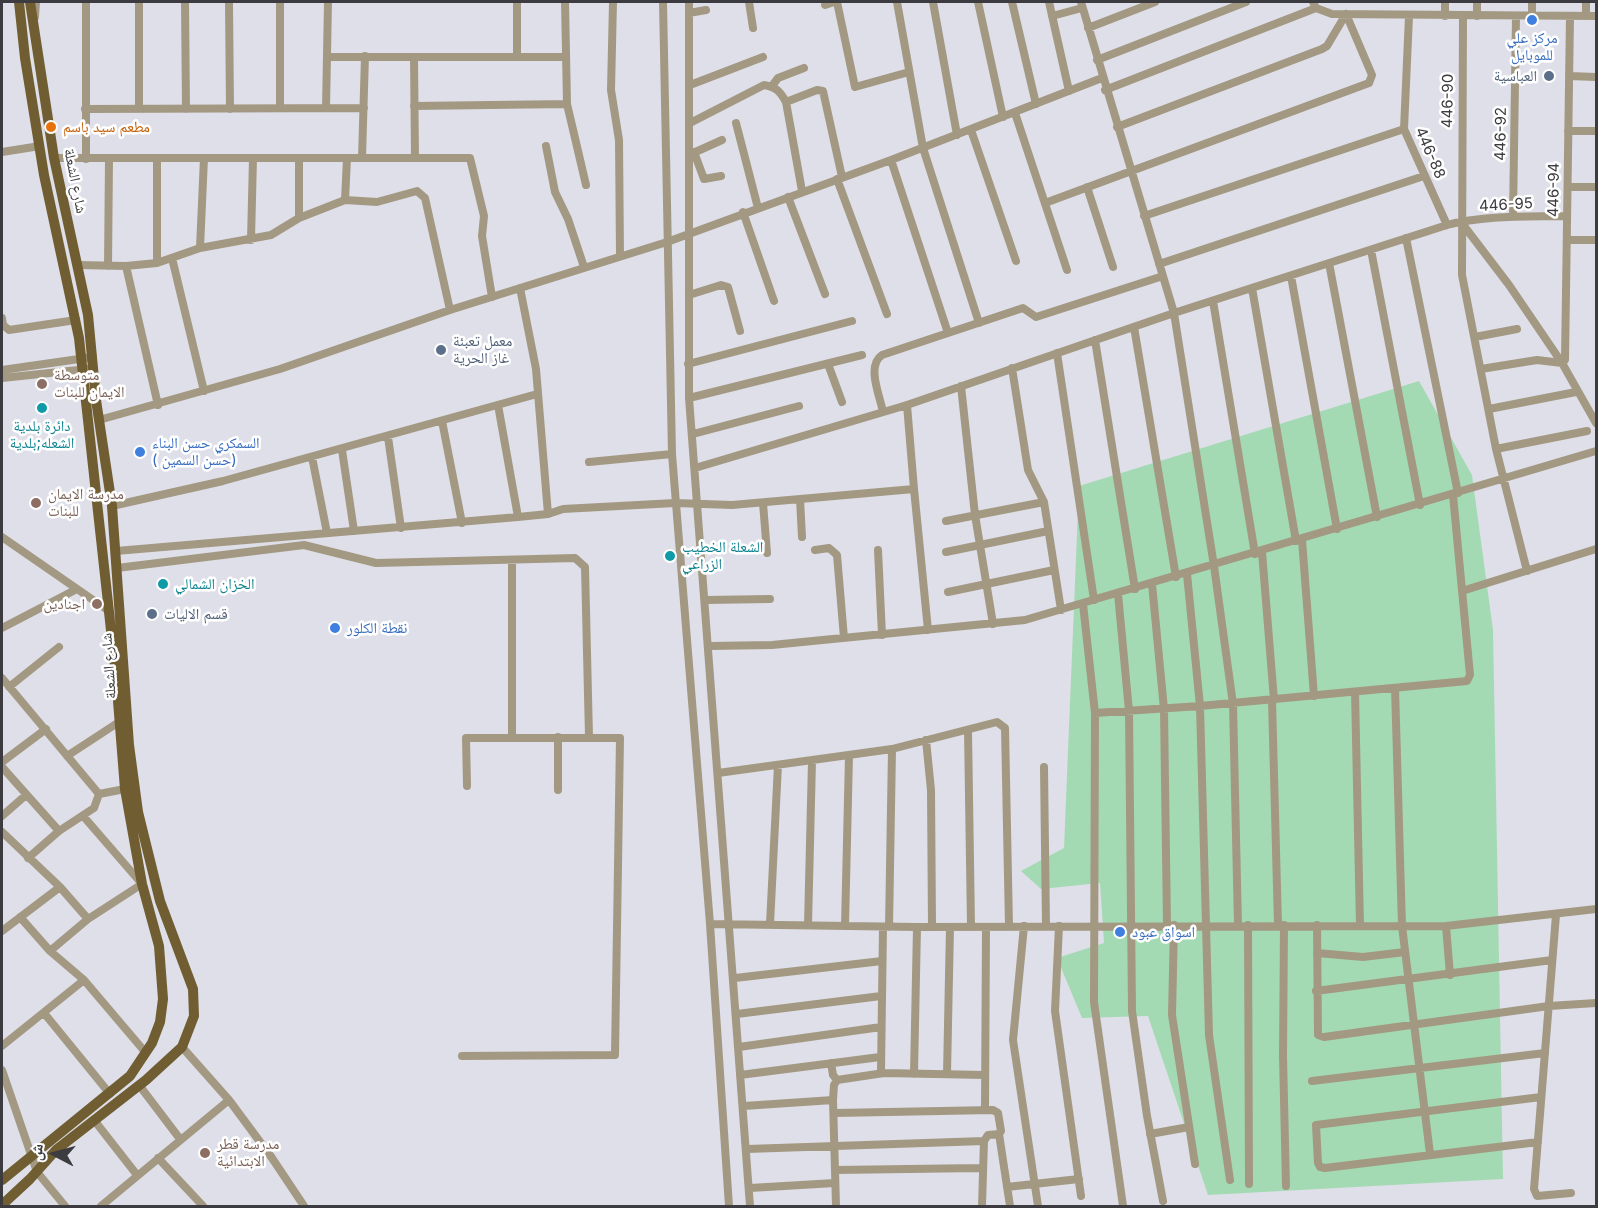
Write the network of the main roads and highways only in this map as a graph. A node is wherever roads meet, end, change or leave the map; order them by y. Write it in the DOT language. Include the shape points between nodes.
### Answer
graph roads {
  1 [pos="20,2"];
  2 [pos="30,2"];
  3 [pos="88,363"];
  4 [pos="144,1057"];
  5 [pos="132,1074"];
  6 [pos="152,1075"];
  7 [pos="139,1085"];
  8 [pos="20,1164"];
  9 [pos="34,1176"];
  10 [pos="2,1180"];
  11 [pos="2,1205"];
  1 -- 3 [label="main road, شارع الشعلة" via="25,58 54,226"];
  2 -- 3 [label="main road, شارع الشعلة" via="54,158 88,315"];
  3 -- 4 [label="main road, شارع الشعلة" via="125,789 164,986 160,1022"];
  3 -- 6 [label="main road, شارع الشعلة" via="112,506 129,745 138,812 153,879 194,998 192,1026 182,1047"];
  4 -- 5 [label="main road, شارع الشعلة"];
  4 -- 6 [label="main road" via="142,1070"];
  5 -- 7 [label="main road" via="137,1076"];
  5 -- 8 [label="main road, شارع الشعلة"];
  6 -- 7 [label="main road, شارع الشعلة"];
  7 -- 9 [label="main road, شارع الشعلة" via="52,1154"];
  8 -- 9 [label="main road"];
  8 -- 10 [label="main road, شارع الشعلة"];
  9 -- 11 [label="main road, شارع الشعلة"];
}
